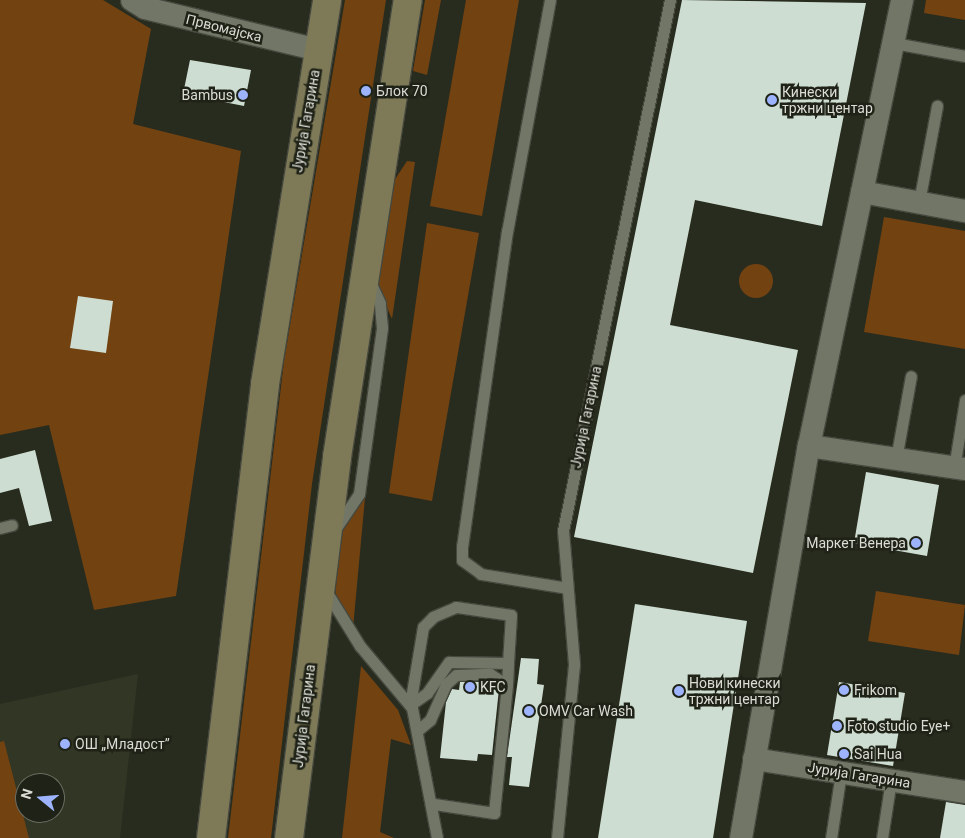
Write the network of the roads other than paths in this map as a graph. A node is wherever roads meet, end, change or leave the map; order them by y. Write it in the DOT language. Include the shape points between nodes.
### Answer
graph roads {
  1 [pos="132,0"];
  2 [pos="327,0"];
  3 [pos="408,0"];
  4 [pos="550,0"];
  5 [pos="670,0"];
  6 [pos="902,0"];
  7 [pos="894,43"];
  8 [pos="318,50"];
  9 [pos="965,56"];
  10 [pos="937,106"];
  11 [pos="862,192"];
  12 [pos="919,202"];
  13 [pos="965,211"];
  14 [pos="911,376"];
  15 [pos="965,400"];
  16 [pos="809,446"];
  17 [pos="896,459"];
  18 [pos="960,468"];
  19 [pos="12,524"];
  20 [pos="0,528"];
  21 [pos="320,578"];
  22 [pos="567,588"];
  23 [pos="508,663"];
  24 [pos="507,685"];
  25 [pos="410,704"];
  26 [pos="418,730"];
  27 [pos="754,759"];
  28 [pos="841,773"];
  29 [pos="891,780"];
  30 [pos="965,792"];
  31 [pos="434,804"];
  32 [pos="211,838"];
  33 [pos="289,838"];
  34 [pos="437,838"];
  35 [pos="557,838"];
  36 [pos="741,838"];
  37 [pos="831,838"];
  38 [pos="882,838"];
  1 -- 8 [label="street, Првомајска" via="145,8"];
  2 -- 8 [label="main road, Јурија Гагарина"];
  3 -- 21 [label="main road, Јурија Гагарина" via="364,269"];
  4 -- 22 [label="lane" via="506,232 462,560 481,574"];
  5 -- 22 [label="lane, Јурија Гагарина" via="563,531"];
  6 -- 7 [label="street"];
  7 -- 9 [label="lane"];
  7 -- 11 [label="street"];
  8 -- 32 [label="main road, Јурија Гагарина" via="266,384"];
  10 -- 12 [label="lane"];
  11 -- 12 [label="street"];
  11 -- 16 [label="street"];
  12 -- 13 [label="street"];
  14 -- 17 [label="lane"];
  15 -- 18 [label="lane"];
  16 -- 17 [label="street"];
  16 -- 27 [label="street"];
  17 -- 18 [label="street"];
  19 -- 20 [label="lane"];
  21 -- 25 [label="lane" via="360,646"];
  21 -- 33 [label="main road, Јурија Гагарина"];
  22 -- 35 [label="lane, Јурија Гагарина" via="573,687"];
  23 -- 24 [label="lane"];
  23 -- 25 [label="lane" via="454,660 427,693"];
  23 -- 25 [label="lane" via="512,615 467,607 446,609 423,627 418,639"];
  24 -- 26 [label="lane" via="490,674 456,675 446,684 430,720"];
  24 -- 31 [label="lane" via="494,813"];
  25 -- 26 [label="lane"];
  26 -- 31 [label="lane"];
  27 -- 28 [label="street, Јурија Гагарина"];
  27 -- 36 [label="street"];
  28 -- 29 [label="street, Јурија Гагарина"];
  28 -- 37 [label="lane"];
  29 -- 30 [label="street, Јурија Гагарина"];
  29 -- 38 [label="lane"];
  31 -- 34 [label="lane"];
}
